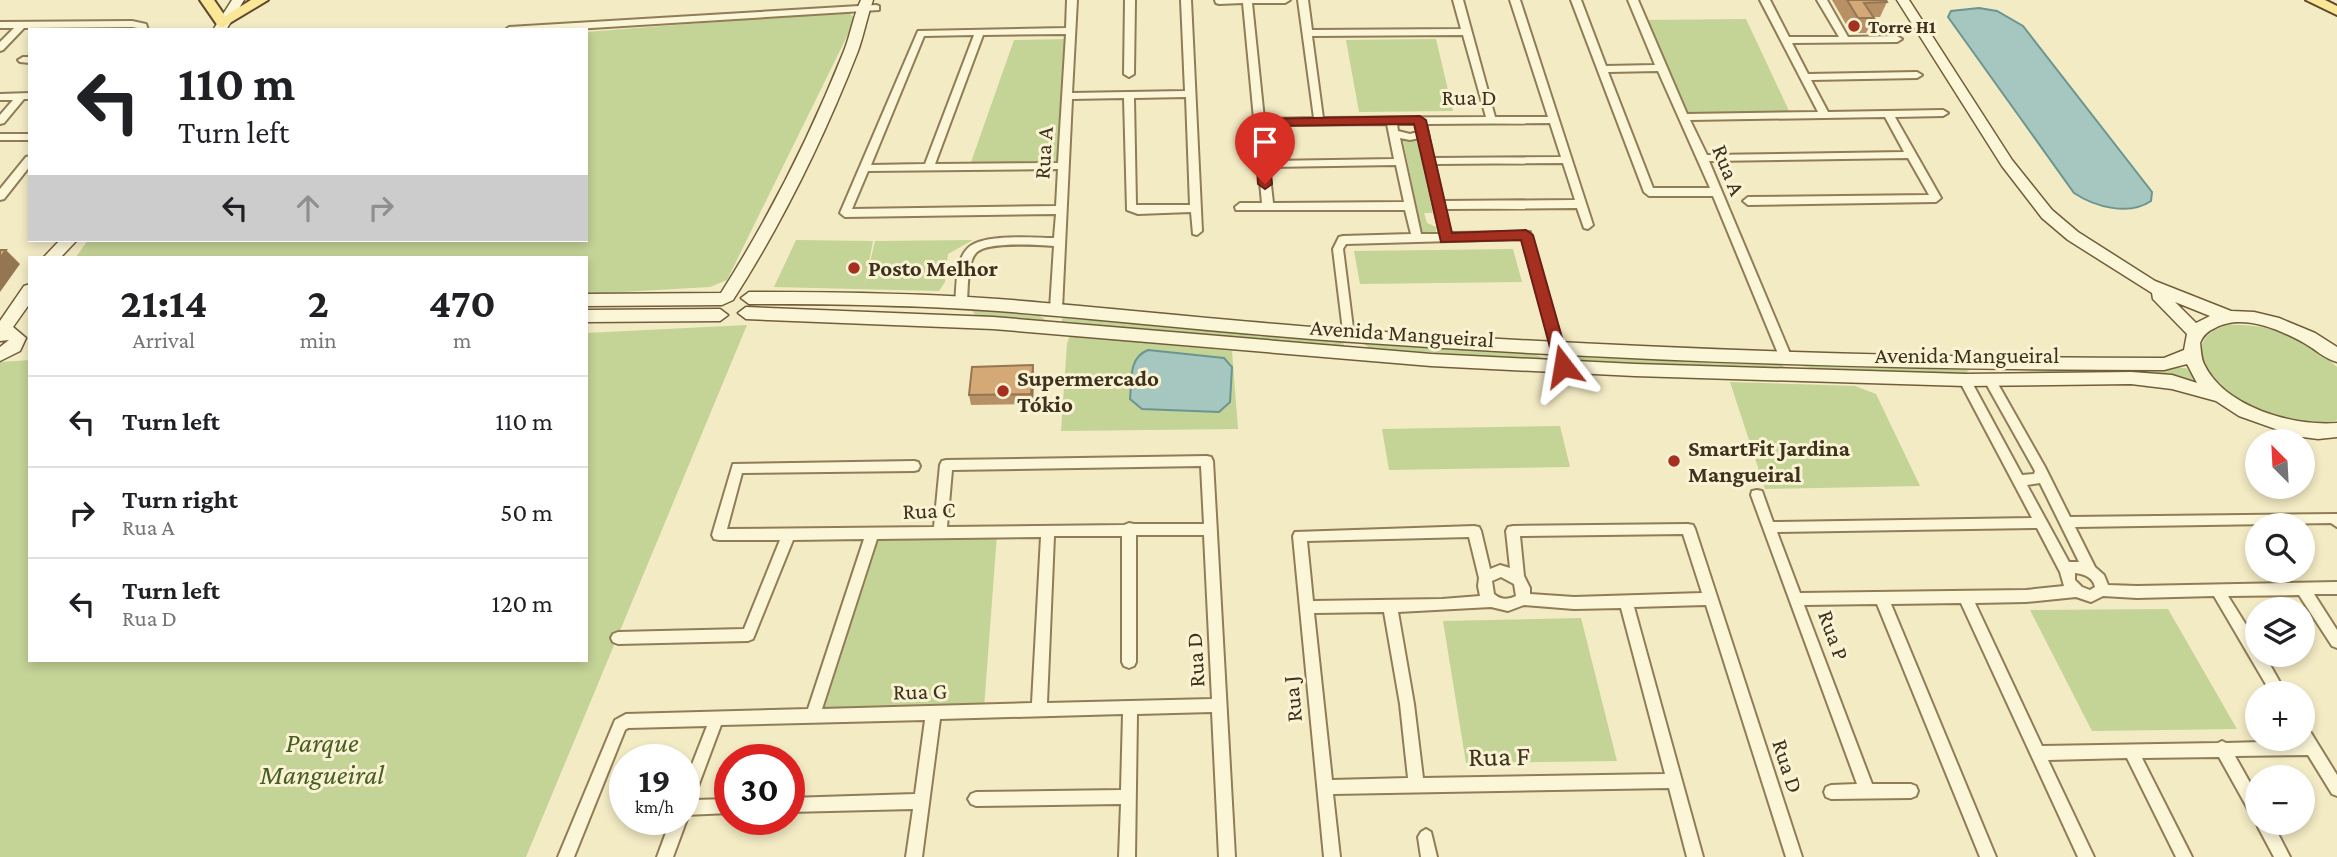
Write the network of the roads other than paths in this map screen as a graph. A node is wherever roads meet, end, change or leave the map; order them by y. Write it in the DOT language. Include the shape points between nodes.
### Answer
graph roads {
  1 [pos="206,0"];
  2 [pos="239,0"];
  3 [pos="261,0"];
  4 [pos="1072,0"];
  5 [pos="1130,0"];
  6 [pos="1186,0"];
  7 [pos="1285,0"];
  8 [pos="1303,0"];
  9 [pos="1458,0"];
  10 [pos="1515,0"];
  11 [pos="1576,0"];
  12 [pos="1633,0"];
  13 [pos="1765,0"];
  14 [pos="1822,0"];
  15 [pos="1903,0"];
  16 [pos="2313,0"];
  17 [pos="1219,1"];
  18 [pos="1247,1"];
  19 [pos="871,4"];
  20 [pos="2337,11"];
  21 [pos="0,25"];
  22 [pos="21,25"];
  23 [pos="221,26"];
  24 [pos="142,27"];
  25 [pos="537,28"];
  26 [pos="1071,31"];
  27 [pos="1467,32"];
  28 [pos="978,33"];
  29 [pos="1308,33"];
  30 [pos="1845,39"];
  31 [pos="1897,39"];
  32 [pos="1787,40"];
  33 [pos="0,48"];
  34 [pos="1661,68"];
  35 [pos="1602,69"];
  36 [pos="1129,74"];
  37 [pos="1917,75"];
  38 [pos="1805,77"];
  39 [pos="1190,94"];
  40 [pos="1129,95"];
  41 [pos="25,96"];
  42 [pos="1068,96"];
  43 [pos="0,97"];
  44 [pos="1943,113"];
  45 [pos="1888,114"];
  46 [pos="1825,115"];
  47 [pos="1684,117"];
  48 [pos="1491,119"];
  49 [pos="1391,120"];
  50 [pos="1420,120"];
  51 [pos="1553,120"];
  52 [pos="0,121"];
  53 [pos="1259,122"];
  54 [pos="1320,122"];
  55 [pos="1395,133"];
  56 [pos="1422,134"];
  57 [pos="0,137"];
  58 [pos="28,137"];
  59 [pos="1910,155"];
  60 [pos="1703,158"];
  61 [pos="1566,160"];
  62 [pos="28,161"];
  63 [pos="1429,161"];
  64 [pos="1401,162"];
  65 [pos="1262,164"];
  66 [pos="1063,166"];
  67 [pos="929,167"];
  68 [pos="863,168"];
  69 [pos="1716,192"];
  70 [pos="0,196"];
  71 [pos="1748,201"];
  72 [pos="1580,204"];
  73 [pos="1440,205"];
  74 [pos="1409,206"];
  75 [pos="1240,207"];
  76 [pos="1268,207"];
  77 [pos="1196,208"];
  78 [pos="1060,210"];
  79 [pos="1588,225"];
  80 [pos="1197,231"];
  81 [pos="1446,238"];
  82 [pos="1417,239"];
  83 [pos="67,242"];
  84 [pos="1058,242"];
  85 [pos="53,256"];
  86 [pos="2149,285"];
  87 [pos="28,295"];
  88 [pos="874,298"];
  89 [pos="588,300"];
  90 [pos="735,303"];
  91 [pos="961,303"];
  92 [pos="1056,309"];
  93 [pos="28,312"];
  94 [pos="588,316"];
  95 [pos="868,316"];
  96 [pos="1135,317"];
  97 [pos="2230,317"];
  98 [pos="1261,328"];
  99 [pos="2196,332"];
  100 [pos="1127,333"];
  101 [pos="12,335"];
  102 [pos="1348,336"];
  103 [pos="1255,345"];
  104 [pos="1558,348"];
  105 [pos="28,351"];
  106 [pos="2192,353"];
  107 [pos="3,354"];
  108 [pos="1785,356"];
  109 [pos="2337,356"];
  110 [pos="1635,362"];
  111 [pos="2006,364"];
  112 [pos="1563,366"];
  113 [pos="1808,376"];
  114 [pos="1965,380"];
  115 [pos="1990,380"];
  116 [pos="2222,396"];
  117 [pos="2337,430"];
  118 [pos="914,466"];
  119 [pos="2041,471"];
  120 [pos="2018,481"];
  121 [pos="1757,495"];
  122 [pos="2335,520"];
  123 [pos="2067,522"];
  124 [pos="2041,523"];
  125 [pos="1769,527"];
  126 [pos="1129,528"];
  127 [pos="1210,528"];
  128 [pos="940,530"];
  129 [pos="1048,530"];
  130 [pos="872,533"];
  131 [pos="789,534"];
  132 [pos="1300,536"];
  133 [pos="2090,570"];
  134 [pos="2067,572"];
  135 [pos="1486,578"];
  136 [pos="1517,578"];
  137 [pos="2337,588"];
  138 [pos="2217,589"];
  139 [pos="2302,589"];
  140 [pos="2102,590"];
  141 [pos="2077,591"];
  142 [pos="1966,598"];
  143 [pos="1521,599"];
  144 [pos="1709,599"];
  145 [pos="1797,599"];
  146 [pos="1882,599"];
  147 [pos="1492,601"];
  148 [pos="1626,602"];
  149 [pos="1390,606"];
  150 [pos="1307,607"];
  151 [pos="618,638"];
  152 [pos="2337,642"];
  153 [pos="1129,663"];
  154 [pos="2272,681"];
  155 [pos="1219,705"];
  156 [pos="1130,709"];
  157 [pos="1039,710"];
  158 [pos="813,715"];
  159 [pos="933,715"];
  160 [pos="716,720"];
  161 [pos="2221,748"];
  162 [pos="2245,748"];
  163 [pos="2130,750"];
  164 [pos="2314,751"];
  165 [pos="2038,753"];
  166 [pos="700,763"];
  167 [pos="1675,781"];
  168 [pos="1416,784"];
  169 [pos="1325,787"];
  170 [pos="2337,789"];
  171 [pos="2245,790"];
  172 [pos="1911,791"];
  173 [pos="1831,792"];
  174 [pos="1867,792"];
  175 [pos="1128,797"];
  176 [pos="976,799"];
  177 [pos="920,801"];
  178 [pos="805,805"];
  179 [pos="673,835"];
  180 [pos="2270,835"];
  181 [pos="1426,837"];
  182 [pos="566,857"];
  183 [pos="665,857"];
  184 [pos="914,857"];
  185 [pos="1128,857"];
  186 [pos="1227,857"];
  187 [pos="1332,857"];
  188 [pos="1429,857"];
  189 [pos="1695,857"];
  190 [pos="1794,857"];
  191 [pos="1988,857"];
  192 [pos="2086,857"];
  193 [pos="2184,857"];
  194 [pos="2282,857"];
  1 -- 23 [label="main road"];
  2 -- 23 [label="street"];
  3 -- 23 [label="main road"];
  4 -- 26 [label="street, Rua A"];
  5 -- 36 [label="street"];
  6 -- 39 [label="street"];
  7 -- 18 [label="street"];
  8 -- 29 [label="street"];
  9 -- 27 [label="street"];
  10 -- 51 [label="street"];
  11 -- 35 [label="street"];
  12 -- 34 [label="street, Rua A"];
  13 -- 32 [label="street"];
  14 -- 30 [label="street"];
  15 -- 86 [label="street" via="2026,189 2073,236"];
  16 -- 20 [label="main road"];
  17 -- 18 [label="street"];
  18 -- 53 [label="street"];
  19 -- 25 [label="street"];
  19 -- 90 [label="street" via="866,26"];
  21 -- 22 [label="street"];
  22 -- 24 [label="street"];
  22 -- 33 [label="street"];
  26 -- 28 [label="street"];
  26 -- 42 [label="street, Rua A"];
  27 -- 29 [label="street"];
  27 -- 48 [label="street"];
  28 -- 67 [label="street"];
  28 -- 68 [label="street" via="921,33"];
  29 -- 54 [label="street"];
  30 -- 31 [label="street"];
  30 -- 32 [label="street"];
  32 -- 38 [label="street"];
  34 -- 35 [label="street"];
  34 -- 47 [label="street, Rua A"];
  35 -- 69 [label="street" via="1648,192"];
  37 -- 38 [label="street"];
  38 -- 46 [label="street"];
  39 -- 40 [label="street"];
  39 -- 77 [label="street"];
  40 -- 42 [label="street"];
  40 -- 77 [label="street" via="1131,207"];
  41 -- 43 [label="street"];
  41 -- 52 [label="street"];
  42 -- 66 [label="street, Rua A"];
  44 -- 45 [label="street"];
  45 -- 46 [label="street"];
  45 -- 59 [label="street"];
  46 -- 47 [label="street"];
  47 -- 60 [label="street, Rua A"];
  48 -- 50 [label="street, Rua D"];
  48 -- 51 [label="street, Rua D"];
  49 -- 50 [label="street, Rua D"];
  49 -- 54 [label="street, Rua D"];
  49 -- 55 [label="street"];
  50 -- 56 [label="street"];
  51 -- 61 [label="street"];
  53 -- 54 [label="street, Rua D"];
  53 -- 65 [label="street"];
  55 -- 56 [label="street"];
  55 -- 64 [label="street"];
  56 -- 63 [label="street"];
  57 -- 58 [label="street"];
  59 -- 60 [label="street"];
  59 -- 71 [label="street" via="1936,198"];
  60 -- 69 [label="street, Rua A"];
  61 -- 63 [label="street"];
  61 -- 72 [label="street"];
  62 -- 70 [label="street"];
  63 -- 73 [label="street"];
  64 -- 65 [label="street"];
  64 -- 74 [label="street"];
  65 -- 76 [label="street"];
  66 -- 67 [label="street"];
  66 -- 78 [label="street, Rua A"];
  67 -- 68 [label="street"];
  68 -- 78 [label="street" via="845,213"];
  69 -- 108 [label="street, Rua A"];
  72 -- 73 [label="street"];
  72 -- 79 [label="street"];
  73 -- 81 [label="street"];
  74 -- 76 [label="street"];
  74 -- 82 [label="street"];
  75 -- 76 [label="street"];
  77 -- 80 [label="street"];
  78 -- 84 [label="street, Rua A"];
  81 -- 82 [label="street"];
  81 -- 104 [label="street" via="1526,235"];
  82 -- 102 [label="street" via="1345,239 1341,243"];
  83 -- 85 [label="street"];
  84 -- 91 [label="street" via="988,244 974,249 968,258"];
  84 -- 92 [label="street, Rua A"];
  86 -- 97 [label="street"];
  86 -- 99 [label="street"];
  87 -- 101 [label="street"];
  88 -- 90 [label="street, Avenida Mangueiral"];
  88 -- 91 [label="street, Avenida Mangueiral"];
  88 -- 95 [label="street" via="866,308"];
  89 -- 90 [label="street, Avenida Mangueiral"];
  90 -- 94 [label="street, Avenida Mangueiral"];
  90 -- 95 [label="street, Avenida Mangueiral"];
  91 -- 92 [label="street, Avenida Mangueiral"];
  92 -- 96 [label="street, Avenida Mangueiral"];
  93 -- 101 [label="street"];
  95 -- 100 [label="street, Avenida Mangueiral"];
  96 -- 98 [label="street, Avenida Mangueiral"];
  96 -- 100 [label="street" via="1137,327"];
  97 -- 99 [label="street" via="2209,322"];
  97 -- 109 [label="street" via="2284,325"];
  98 -- 102 [label="street, Avenida Mangueiral"];
  98 -- 103 [label="street" via="1254,336"];
  99 -- 106 [label="street"];
  100 -- 103 [label="street, Avenida Mangueiral"];
  101 -- 107 [label="street" via="17,344"];
  102 -- 104 [label="street, Avenida Mangueiral"];
  103 -- 112 [label="street, Avenida Mangueiral"];
  104 -- 110 [label="street, Avenida Mangueiral"];
  104 -- 112 [label="street"];
  105 -- 107 [label="street"];
  106 -- 111 [label="street, Avenida Mangueiral" via="2164,364"];
  106 -- 116 [label="street" via="2207,382"];
  108 -- 110 [label="street, Avenida Mangueiral"];
  108 -- 111 [label="street, Avenida Mangueiral"];
  108 -- 113 [label="street"];
  110 -- 112 [label="street, Avenida Mangueiral"];
  110 -- 113 [label="street, Avenida Mangueiral"];
  111 -- 114 [label="street"];
  113 -- 114 [label="street, Avenida Mangueiral"];
  114 -- 115 [label="street, Avenida Mangueiral"];
  114 -- 120 [label="street"];
  115 -- 116 [label="street, Avenida Mangueiral" via="2144,379"];
  115 -- 119 [label="street"];
  116 -- 117 [label="street" via="2277,426 2307,432"];
  118 -- 131 [label="street, Rua C" via="737,468 719,536"];
  119 -- 120 [label="street" via="2034,481"];
  119 -- 123 [label="street"];
  120 -- 124 [label="street"];
  121 -- 125 [label="street, Rua P"];
  122 -- 123 [label="street"];
  123 -- 133 [label="street"];
  124 -- 125 [label="street"];
  124 -- 134 [label="street"];
  125 -- 145 [label="street, Rua P"];
  126 -- 127 [label="street, Rua C"];
  126 -- 129 [label="street, Rua C"];
  126 -- 153 [label="street"];
  127 -- 128 [label="street, Rua D" via="1207,461 946,465"];
  127 -- 155 [label="street, Rua D"];
  128 -- 129 [label="street, Rua C"];
  128 -- 130 [label="street, Rua C"];
  129 -- 157 [label="street"];
  130 -- 131 [label="street, Rua C"];
  130 -- 158 [label="street"];
  131 -- 151 [label="street" via="748,635"];
  132 -- 135 [label="street" via="1474,531"];
  132 -- 150 [label="street, Rua J"];
  133 -- 134 [label="street" via="2072,568"];
  133 -- 140 [label="street" via="2102,583"];
  134 -- 141 [label="street"];
  135 -- 136 [label="street" via="1500,571"];
  135 -- 147 [label="street" via="1485,594"];
  136 -- 143 [label="street" via="1524,592"];
  136 -- 144 [label="street, Rua D" via="1513,531 1688,529"];
  137 -- 139 [label="street"];
  138 -- 139 [label="street"];
  138 -- 140 [label="street"];
  138 -- 154 [label="street"];
  139 -- 152 [label="street"];
  140 -- 141 [label="street" via="2091,596"];
  141 -- 142 [label="street"];
  142 -- 146 [label="street"];
  142 -- 165 [label="street"];
  143 -- 147 [label="street" via="1504,606"];
  143 -- 148 [label="street"];
  144 -- 148 [label="street"];
  144 -- 190 [label="street, Rua D"];
  145 -- 146 [label="street"];
  145 -- 174 [label="street, Rua P"];
  146 -- 191 [label="street"];
  147 -- 149 [label="street"];
  148 -- 167 [label="street"];
  149 -- 150 [label="street"];
  149 -- 168 [label="street"];
  150 -- 169 [label="street, Rua J"];
  155 -- 156 [label="street, Rua G"];
  155 -- 186 [label="street, Rua D"];
  156 -- 157 [label="street, Rua G"];
  156 -- 175 [label="street"];
  157 -- 159 [label="street, Rua G"];
  158 -- 159 [label="street, Rua G"];
  158 -- 160 [label="street, Rua G"];
  159 -- 177 [label="street"];
  160 -- 166 [label="street"];
  160 -- 182 [label="street, Rua G" via="622,722"];
  161 -- 162 [label="street"];
  161 -- 163 [label="street"];
  161 -- 171 [label="street"];
  163 -- 165 [label="street"];
  163 -- 193 [label="street"];
  164 -- 170 [label="street"];
  165 -- 192 [label="street"];
  167 -- 168 [label="street, Rua F"];
  167 -- 189 [label="street"];
  168 -- 169 [label="street, Rua F"];
  169 -- 187 [label="street, Rua J"];
  172 -- 174 [label="street"];
  173 -- 174 [label="street"];
  175 -- 176 [label="street"];
  175 -- 185 [label="street"];
  177 -- 178 [label="street"];
  177 -- 184 [label="street"];
  179 -- 183 [label="street"];
  180 -- 194 [label="street"];
  181 -- 188 [label="street"];
}
